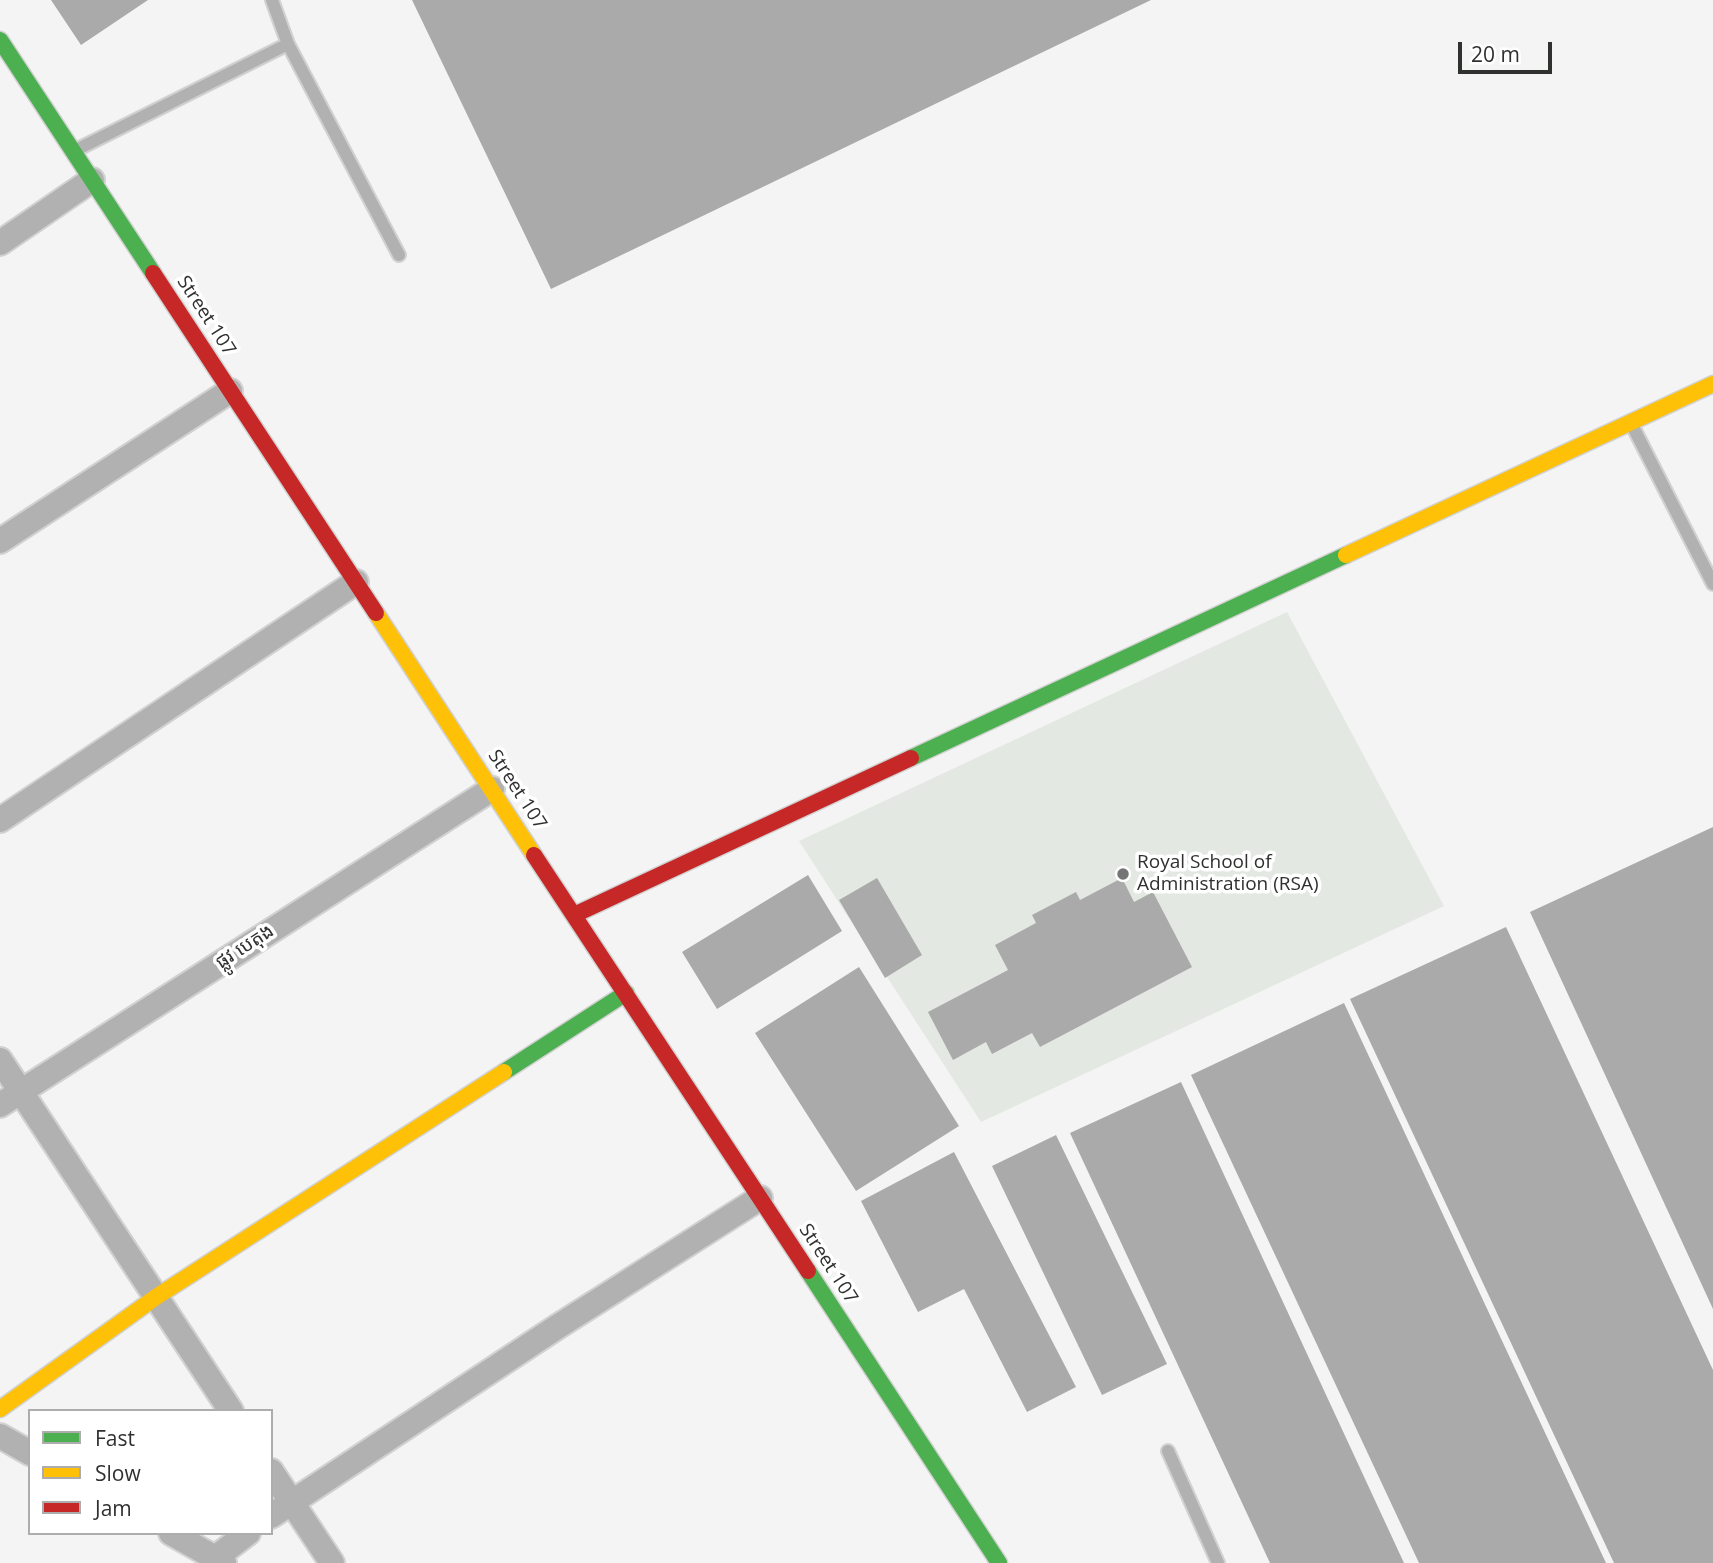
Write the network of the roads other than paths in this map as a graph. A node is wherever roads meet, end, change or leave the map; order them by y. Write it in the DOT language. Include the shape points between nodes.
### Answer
graph roads {
  1 [pos="271,0"];
  2 [pos="0,40"];
  3 [pos="288,44"];
  4 [pos="73,151"];
  5 [pos="92,180"];
  6 [pos="0,243"];
  7 [pos="399,255"];
  8 [pos="1713,384"];
  9 [pos="230,391"];
  10 [pos="1631,423"];
  11 [pos="0,541"];
  12 [pos="356,582"];
  13 [pos="1713,584"];
  14 [pos="492,789"];
  15 [pos="0,820"];
  16 [pos="574,915"];
  17 [pos="626,993"];
  18 [pos="0,1060"];
  19 [pos="20,1091"];
  20 [pos="0,1105"];
  21 [pos="760,1198"];
  22 [pos="156,1297"];
  23 [pos="0,1409"];
  24 [pos="230,1409"];
  25 [pos="0,1436"];
  26 [pos="1168,1451"];
  27 [pos="28,1452"];
  28 [pos="273,1478"];
  29 [pos="281,1508"];
  30 [pos="175,1535"];
  31 [pos="246,1535"];
  32 [pos="219,1560"];
  33 [pos="332,1563"];
  34 [pos="999,1563"];
  35 [pos="1218,1563"];
  1 -- 3 [label="lane"];
  2 -- 4 [label="street, Street 107"];
  3 -- 4 [label="lane"];
  3 -- 7 [label="lane"];
  4 -- 5 [label="street, Street 107"];
  5 -- 6 [label="street"];
  5 -- 9 [label="street, Street 107"];
  8 -- 10 [label="street"];
  9 -- 11 [label="street"];
  9 -- 12 [label="street, Street 107"];
  10 -- 13 [label="lane"];
  10 -- 16 [label="street"];
  12 -- 14 [label="street, Street 107"];
  12 -- 15 [label="street"];
  14 -- 16 [label="street, Street 107"];
  14 -- 19 [label="street, ផ្លូវ បេតុង"];
  16 -- 17 [label="street, Street 107"];
  17 -- 21 [label="street, Street 107"];
  17 -- 22 [label="street"];
  18 -- 19 [label="street"];
  19 -- 20 [label="street, ផ្លូវ បេតុង"];
  19 -- 22 [label="street"];
  21 -- 29 [label="street"];
  21 -- 34 [label="street, Street 107"];
  22 -- 23 [label="street"];
  22 -- 24 [label="street"];
  25 -- 27 [label="street"];
  26 -- 35 [label="lane"];
  28 -- 29 [label="street"];
  29 -- 33 [label="street"];
  30 -- 32 [label="street"];
  31 -- 32 [label="street"];
}
